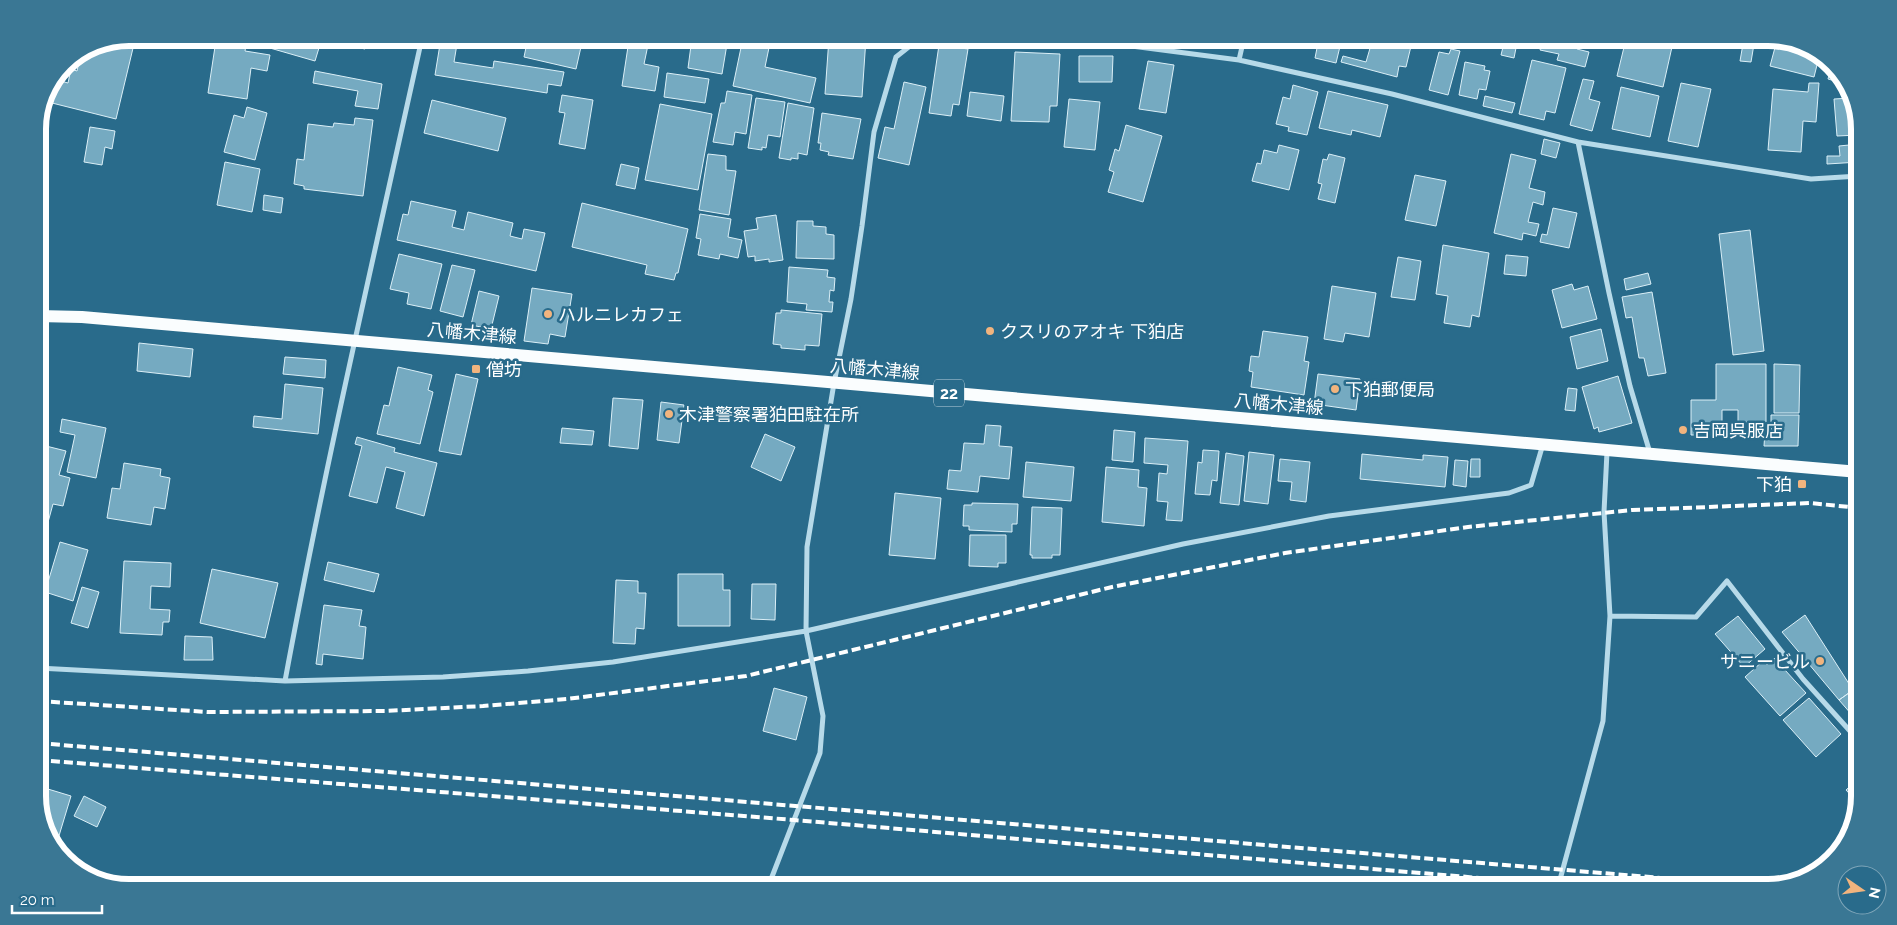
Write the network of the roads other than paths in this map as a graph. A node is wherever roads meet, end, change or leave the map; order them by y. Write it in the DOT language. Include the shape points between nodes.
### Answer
graph roads {
  1 [pos="420,46"];
  2 [pos="910,46"];
  3 [pos="1131,46"];
  4 [pos="1242,46"];
  5 [pos="1239,60"];
  6 [pos="1578,142"];
  7 [pos="1851,176"];
  8 [pos="46,319"];
  9 [pos="355,341"];
  10 [pos="834,383"];
  11 [pos="1543,444"];
  12 [pos="1607,449"];
  13 [pos="1650,454"];
  14 [pos="1851,471"];
  15 [pos="1610,616"];
  16 [pos="806,630"];
  17 [pos="46,668"];
  18 [pos="285,681"];
  19 [pos="1851,731"];
  20 [pos="771,879"];
  21 [pos="1560,879"];
  1 -- 9 [label="street"];
  2 -- 10 [label="street" via="896,57 874,132 861,235"];
  3 -- 5 [label="street"];
  4 -- 5 [label="street"];
  5 -- 6 [label="street" via="1392,94"];
  6 -- 7 [label="street" via="1811,179"];
  6 -- 13 [label="street" via="1630,386"];
  8 -- 9 [label="main road, 八幡木津線 / 22" via="92,317"];
  9 -- 10 [label="main road, 八幡木津線 / 22"];
  9 -- 18 [label="street"];
  10 -- 11 [label="main road, 八幡木津線 / 22"];
  10 -- 16 [label="street" via="807,547"];
  11 -- 12 [label="main road, 八幡木津線 / 22"];
  11 -- 16 [label="street" via="1531,485 1509,493 1329,516 1183,544"];
  12 -- 13 [label="main road, 八幡木津線 / 22"];
  12 -- 15 [label="street" via="1604,512"];
  13 -- 14 [label="main road, 八幡木津線 / 22"];
  15 -- 19 [label="street" via="1696,618 1727,581 1803,679"];
  15 -- 21 [label="street" via="1603,721"];
  16 -- 18 [label="street" via="613,662 528,671 423,678"];
  16 -- 20 [label="street" via="823,716 820,753"];
  17 -- 18 [label="street"];
}
